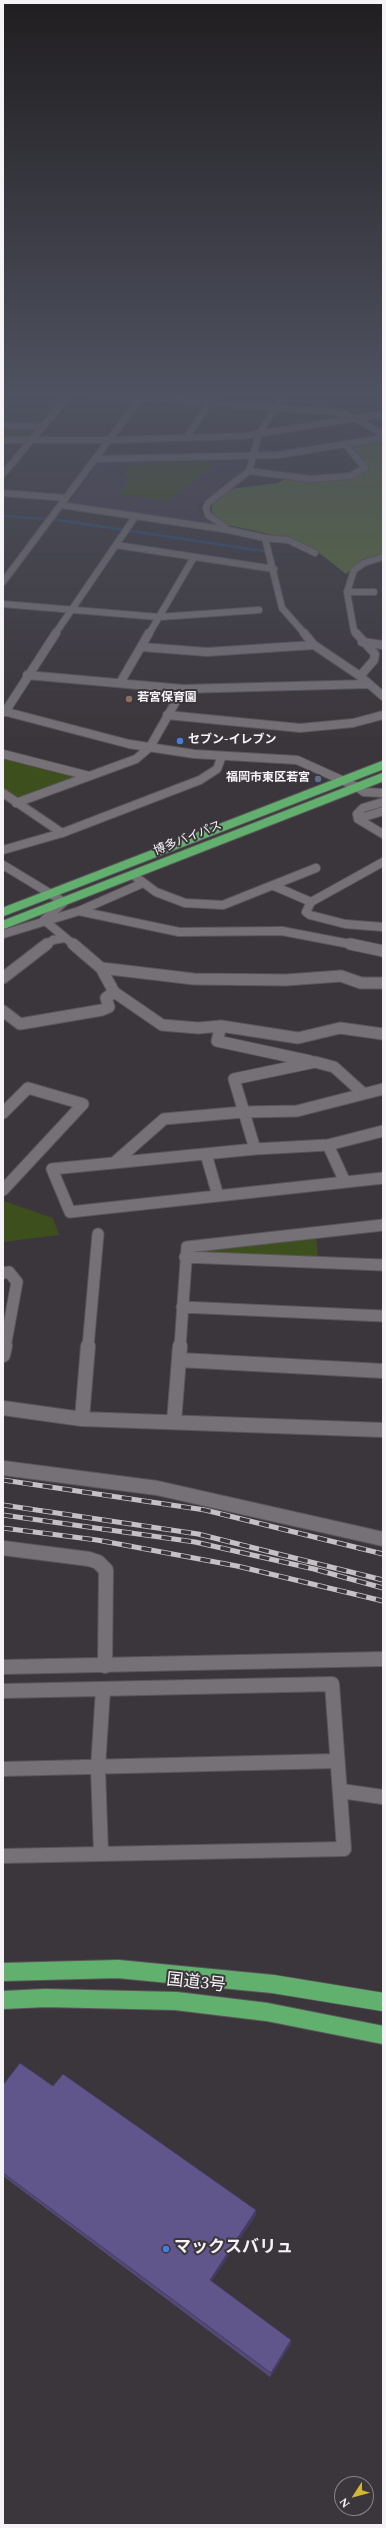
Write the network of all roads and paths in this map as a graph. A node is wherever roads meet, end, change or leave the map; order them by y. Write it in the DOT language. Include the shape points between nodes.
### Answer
graph roads {
  1 [pos="57,510"];
  2 [pos="104,510"];
  3 [pos="207,510"];
  4 [pos="135,517"];
  5 [pos="229,530"];
  6 [pos="265,538"];
  7 [pos="116,545"];
  8 [pos="315,553"];
  9 [pos="194,557"];
  10 [pos="383,557"];
  11 [pos="274,569"];
  12 [pos="6,574"];
  13 [pos="3,582"];
  14 [pos="347,592"];
  15 [pos="374,592"];
  16 [pos="3,604"];
  17 [pos="73,610"];
  18 [pos="259,610"];
  19 [pos="159,617"];
  20 [pos="362,642"];
  21 [pos="314,645"];
  22 [pos="383,645"];
  23 [pos="142,647"];
  24 [pos="375,656"];
  25 [pos="383,658"];
  26 [pos="27,675"];
  27 [pos="360,676"];
  28 [pos="120,684"];
  29 [pos="368,684"];
  30 [pos="183,689"];
  31 [pos="383,696"];
  32 [pos="4,711"];
  33 [pos="167,715"];
  34 [pos="383,715"];
  35 [pos="150,747"];
  36 [pos="3,754"];
  37 [pos="222,756"];
  38 [pos="383,765"];
  39 [pos="89,776"];
  40 [pos="383,778"];
  41 [pos="343,779"];
  42 [pos="357,787"];
  43 [pos="3,793"];
  44 [pos="383,793"];
  45 [pos="383,802"];
  46 [pos="16,803"];
  47 [pos="383,811"];
  48 [pos="358,819"];
  49 [pos="62,833"];
  50 [pos="383,834"];
  51 [pos="3,850"];
  52 [pos="383,862"];
  53 [pos="3,865"];
  54 [pos="316,868"];
  55 [pos="133,875"];
  56 [pos="143,882"];
  57 [pos="274,886"];
  58 [pos="50,893"];
  59 [pos="64,902"];
  60 [pos="311,902"];
  61 [pos="79,911"];
  62 [pos="3,912"];
  63 [pos="44,920"];
  64 [pos="3,925"];
  65 [pos="383,927"];
  66 [pos="3,934"];
  67 [pos="64,938"];
  68 [pos="383,951"];
  69 [pos="101,968"];
  70 [pos="3,978"];
  71 [pos="383,983"];
  72 [pos="114,992"];
  73 [pos="3,1010"];
  74 [pos="221,1026"];
  75 [pos="383,1034"];
  76 [pos="315,1062"];
  77 [pos="383,1089"];
  78 [pos="364,1094"];
  79 [pos="243,1112"];
  80 [pos="3,1113"];
  81 [pos="383,1131"];
  82 [pos="328,1145"];
  83 [pos="255,1149"];
  84 [pos="206,1154"];
  85 [pos="33,1159"];
  86 [pos="114,1163"];
  87 [pos="52,1169"];
  88 [pos="383,1178"];
  89 [pos="8,1179"];
  90 [pos="345,1182"];
  91 [pos="3,1190"];
  92 [pos="218,1196"];
  93 [pos="383,1225"];
  94 [pos="98,1234"];
  95 [pos="185,1257"];
  96 [pos="383,1265"];
  97 [pos="3,1273"];
  98 [pos="182,1307"];
  99 [pos="383,1316"];
  100 [pos="3,1355"];
  101 [pos="180,1360"];
  102 [pos="383,1371"];
  103 [pos="3,1408"];
  104 [pos="82,1419"];
  105 [pos="174,1422"];
  106 [pos="383,1430"];
  107 [pos="3,1468"];
  108 [pos="383,1539"];
  109 [pos="3,1548"];
  110 [pos="383,1660"];
  111 [pos="105,1666"];
  112 [pos="3,1667"];
  113 [pos="103,1689"];
  114 [pos="3,1691"];
  115 [pos="336,1761"];
  116 [pos="98,1768"];
  117 [pos="3,1769"];
  118 [pos="341,1791"];
  119 [pos="383,1797"];
  120 [pos="101,1853"];
  121 [pos="3,1856"];
  122 [pos="3,1972"];
  123 [pos="3,2000"];
  124 [pos="383,2002"];
  125 [pos="383,2035"];
  1 -- 12 [label="street"];
  2 -- 4 [label="street"];
  3 -- 5 [label="street" via="212,520"];
  4 -- 5 [label="street"];
  4 -- 7 [label="street"];
  5 -- 6 [label="street"];
  6 -- 8 [label="street" via="288,540"];
  6 -- 11 [label="street"];
  7 -- 9 [label="street"];
  7 -- 17 [label="street"];
  9 -- 11 [label="street"];
  9 -- 19 [label="street"];
  10 -- 14 [label="street" via="364,563 354,570"];
  11 -- 21 [label="street" via="282,608"];
  12 -- 13 [label="street"];
  14 -- 15 [label="street"];
  14 -- 20 [label="street" via="354,631"];
  16 -- 17 [label="street"];
  17 -- 19 [label="street"];
  17 -- 26 [label="street"];
  18 -- 19 [label="street"];
  19 -- 23 [label="street"];
  20 -- 22 [label="street"];
  20 -- 24 [label="street"];
  21 -- 23 [label="street" via="207,652"];
  21 -- 27 [label="street"];
  23 -- 28 [label="street"];
  24 -- 25 [label="street"];
  24 -- 27 [label="street"];
  26 -- 28 [label="street"];
  26 -- 32 [label="street"];
  27 -- 29 [label="street"];
  28 -- 30 [label="street"];
  29 -- 30 [label="street"];
  29 -- 31 [label="street"];
  30 -- 33 [label="street"];
  32 -- 35 [label="street"];
  33 -- 34 [label="street" via="300,728 353,723"];
  33 -- 35 [label="street"];
  35 -- 37 [label="street"];
  35 -- 39 [label="street" via="136,759"];
  36 -- 39 [label="street"];
  37 -- 41 [label="street" via="297,760"];
  37 -- 49 [label="street" via="217,769 200,780"];
  38 -- 41 [label="highway, 博多バイパス"];
  39 -- 46 [label="street"];
  40 -- 42 [label="highway, 博多バイパス"];
  41 -- 42 [label="street"];
  41 -- 58 [label="highway, 博多バイパス"];
  42 -- 44 [label="street" via="364,792"];
  42 -- 55 [label="highway, 博多バイパス"];
  43 -- 46 [label="street"];
  45 -- 48 [label="street" via="363,808 357,814"];
  46 -- 49 [label="street"];
  47 -- 48 [label="street"];
  48 -- 50 [label="street"];
  49 -- 51 [label="street"];
  52 -- 60 [label="street"];
  53 -- 58 [label="street"];
  54 -- 57 [label="street"];
  55 -- 56 [label="street"];
  55 -- 59 [label="highway, 博多バイパス"];
  56 -- 57 [label="street" via="156,892 184,904 224,905"];
  56 -- 61 [label="street"];
  57 -- 60 [label="street"];
  58 -- 59 [label="street"];
  58 -- 62 [label="highway, 博多バイパス"];
  59 -- 63 [label="street"];
  59 -- 64 [label="highway, 博多バイパス"];
  60 -- 65 [label="street" via="306,912 310,915 346,924"];
  61 -- 63 [label="street"];
  61 -- 68 [label="street" via="180,932 282,931"];
  63 -- 66 [label="street"];
  63 -- 67 [label="street"];
  67 -- 69 [label="street"];
  67 -- 70 [label="street" via="53,940"];
  69 -- 71 [label="street" via="194,979 286,980 341,976 361,983"];
  69 -- 72 [label="street"];
  72 -- 73 [label="street" via="106,998 109,1007 102,1010 27,1023 20,1024"];
  72 -- 74 [label="street" via="162,1025 198,1028"];
  74 -- 75 [label="street" via="298,1038 340,1028"];
  74 -- 76 [label="street" via="217,1041"];
  76 -- 78 [label="street" via="334,1066"];
  76 -- 79 [label="street" via="234,1079"];
  77 -- 78 [label="street"];
  78 -- 79 [label="street" via="297,1110"];
  79 -- 83 [label="street"];
  79 -- 86 [label="street" via="164,1119"];
  80 -- 85 [label="street" via="28,1088 84,1104"];
  81 -- 82 [label="street"];
  82 -- 83 [label="street"];
  82 -- 90 [label="street"];
  83 -- 84 [label="street"];
  84 -- 86 [label="street"];
  84 -- 92 [label="street"];
  85 -- 87 [label="street"];
  85 -- 89 [label="street"];
  86 -- 87 [label="street"];
  87 -- 92 [label="street" via="70,1212"];
  88 -- 90 [label="street"];
  89 -- 91 [label="street"];
  90 -- 92 [label="street"];
  93 -- 95 [label="street" via="195,1245 187,1247"];
  94 -- 104 [label="street"];
  95 -- 96 [label="street"];
  95 -- 98 [label="street"];
  97 -- 100 [label="street" via="9,1272 17,1282"];
  98 -- 99 [label="street"];
  98 -- 101 [label="street"];
  101 -- 102 [label="street"];
  101 -- 105 [label="street"];
  103 -- 104 [label="street"];
  104 -- 105 [label="street"];
  105 -- 106 [label="street"];
  107 -- 108 [label="street" via="157,1488"];
  109 -- 111 [label="street" via="89,1559 98,1562 106,1570"];
  110 -- 111 [label="street" via="370,1658"];
  111 -- 112 [label="street"];
  113 -- 114 [label="street"];
  113 -- 115 [label="street" via="332,1684"];
  113 -- 116 [label="street"];
  115 -- 116 [label="street"];
  115 -- 118 [label="street"];
  116 -- 117 [label="street"];
  116 -- 120 [label="street"];
  118 -- 119 [label="street"];
  118 -- 120 [label="street" via="344,1849"];
  120 -- 121 [label="street"];
  122 -- 124 [label="highway, 国道3号" via="118,1968 273,1984"];
  123 -- 125 [label="highway, 国道3号" via="45,1998 176,2001 267,2012"];
}
